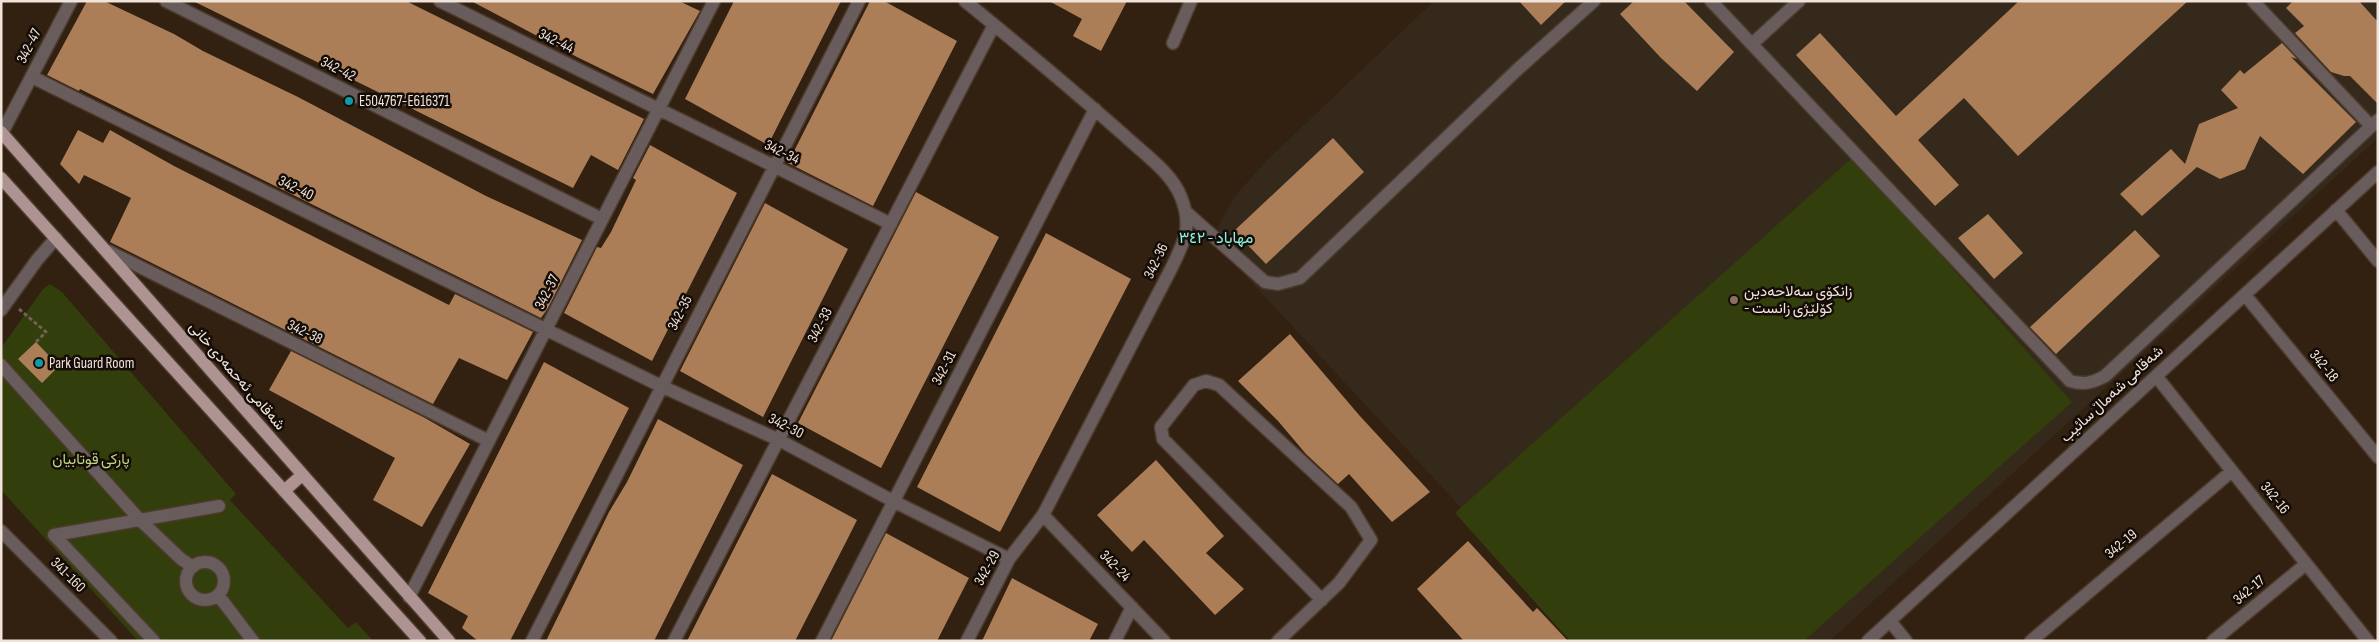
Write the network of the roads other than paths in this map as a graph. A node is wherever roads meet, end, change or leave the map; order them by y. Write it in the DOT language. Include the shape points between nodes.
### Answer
graph roads {
  1 [pos="71,1"];
  2 [pos="166,1"];
  3 [pos="440,1"];
  4 [pos="859,1"];
  5 [pos="965,1"];
  6 [pos="1191,1"];
  7 [pos="1594,1"];
  8 [pos="1711,1"];
  9 [pos="1799,1"];
  10 [pos="2253,1"];
  11 [pos="713,2"];
  12 [pos="994,25"];
  13 [pos="1173,42"];
  14 [pos="1752,44"];
  15 [pos="32,76"];
  16 [pos="658,110"];
  17 [pos="1095,110"];
  18 [pos="2374,123"];
  19 [pos="2,132"];
  20 [pos="773,166"];
  21 [pos="2378,172"];
  22 [pos="1,178"];
  23 [pos="2336,210"];
  24 [pos="1186,212"];
  25 [pos="602,219"];
  26 [pos="891,224"];
  27 [pos="56,238"];
  28 [pos="108,251"];
  29 [pos="2378,262"];
  30 [pos="2245,294"];
  31 [pos="1,310"];
  32 [pos="546,328"];
  33 [pos="1,365"];
  34 [pos="2156,376"];
  35 [pos="661,386"];
  36 [pos="779,440"];
  37 [pos="489,441"];
  38 [pos="2378,458"];
  39 [pos="2232,472"];
  40 [pos="302,475"];
  41 [pos="284,491"];
  42 [pos="893,502"];
  43 [pos="219,506"];
  44 [pos="1043,515"];
  45 [pos="140,520"];
  46 [pos="1,531"];
  47 [pos="1009,559"];
  48 [pos="2306,564"];
  49 [pos="193,567"];
  50 [pos="218,595"];
  51 [pos="409,597"];
  52 [pos="1322,600"];
  53 [pos="1132,607"];
  54 [pos="1890,621"];
  55 [pos="111,641"];
  56 [pos="154,641"];
  57 [pos="253,641"];
  58 [pos="420,641"];
  59 [pos="449,641"];
  60 [pos="532,641"];
  61 [pos="674,641"];
  62 [pos="822,641"];
  63 [pos="967,641"];
  64 [pos="1115,641"];
  65 [pos="1164,641"];
  66 [pos="1278,641"];
  67 [pos="1868,641"];
  68 [pos="1906,641"];
  69 [pos="2031,641"];
  70 [pos="2213,641"];
  71 [pos="2368,641"];
  1 -- 15 [label="street, 342-47"];
  2 -- 25 [label="street, 342-42"];
  3 -- 16 [label="street, 342-44"];
  4 -- 20 [label="street, 342-35"];
  5 -- 12 [label="street, 342-36"];
  6 -- 13 [label="street"];
  7 -- 24 [label="street" via="1300,278 1278,284 1265,282"];
  8 -- 14 [label="street"];
  9 -- 14 [label="street"];
  10 -- 18 [label="street"];
  11 -- 16 [label="street, 342-37"];
  12 -- 17 [label="street, 342-36"];
  12 -- 26 [label="street, 342-33"];
  14 -- 18 [label="street" via="2070,381 2083,384 2105,376"];
  15 -- 19 [label="street, 342-47"];
  15 -- 32 [label="street, 342-40"];
  16 -- 20 [label="street, 342-34"];
  16 -- 25 [label="street, 342-37"];
  17 -- 24 [label="street, 342-36" via="1175,184"];
  17 -- 42 [label="street, 342-31"];
  19 -- 28 [label="main road, شەقامی ئەحمەدی خانی"];
  20 -- 26 [label="street, 342-34"];
  20 -- 35 [label="street, 342-35"];
  21 -- 23 [label="street, شەقامی شەماڵ سائیب"];
  22 -- 27 [label="main road"];
  23 -- 29 [label="street"];
  23 -- 30 [label="street, شەقامی شەماڵ سائیب"];
  24 -- 44 [label="street, 342-36" via="1186,237 1171,269"];
  25 -- 32 [label="street, 342-37"];
  26 -- 36 [label="street, 342-33"];
  27 -- 31 [label="street"];
  27 -- 41 [label="main road"];
  28 -- 37 [label="street, 342-38"];
  28 -- 40 [label="main road, شەقامی ئەحمەدی خانی"];
  30 -- 34 [label="street, شەقامی شەماڵ سائیب"];
  30 -- 38 [label="street, 342-18"];
  32 -- 35 [label="street, 342-30"];
  32 -- 37 [label="street, 342-37"];
  33 -- 45 [label="street"];
  34 -- 39 [label="street, 342-16"];
  34 -- 54 [label="street, شەقامی شەماڵ سائیب"];
  35 -- 36 [label="street, 342-30"];
  35 -- 60 [label="street, 342-35"];
  36 -- 42 [label="street, 342-30"];
  36 -- 61 [label="street, 342-33"];
  37 -- 51 [label="street, 342-37"];
  39 -- 48 [label="street, 342-16"];
  39 -- 69 [label="street, 342-19"];
  40 -- 41 [label="main road"];
  40 -- 51 [label="main road, شەقامی ئەحمەدی خانی"];
  41 -- 58 [label="main road"];
  42 -- 47 [label="street, 342-30"];
  42 -- 62 [label="street, 342-31"];
  43 -- 45 [label="street"];
  44 -- 47 [label="street, 342-29"];
  44 -- 53 [label="street, 342-24"];
  45 -- 49 [label="street"];
  45 -- 56 [label="street" via="54,535"];
  46 -- 55 [label="street, 341-160"];
  47 -- 63 [label="street, 342-29"];
  48 -- 70 [label="street, 342-17"];
  48 -- 71 [label="street, 342-16"];
  49 -- 50 [label="street" via="204,563 220,569 224,585"];
  49 -- 50 [label="street" via="187,577 191,594 201,600"];
  50 -- 57 [label="street"];
  51 -- 59 [label="main road, شەقامی ئەحمەدی خانی"];
  52 -- 52 [label="street" via="1371,540 1351,507 1218,385 1206,381 1194,385 1161,427 1164,439"];
  52 -- 66 [label="street"];
  53 -- 64 [label="street"];
  53 -- 65 [label="street, 342-24"];
  54 -- 67 [label="street, شەقامی شەماڵ سائیب"];
  54 -- 68 [label="street"];
}
